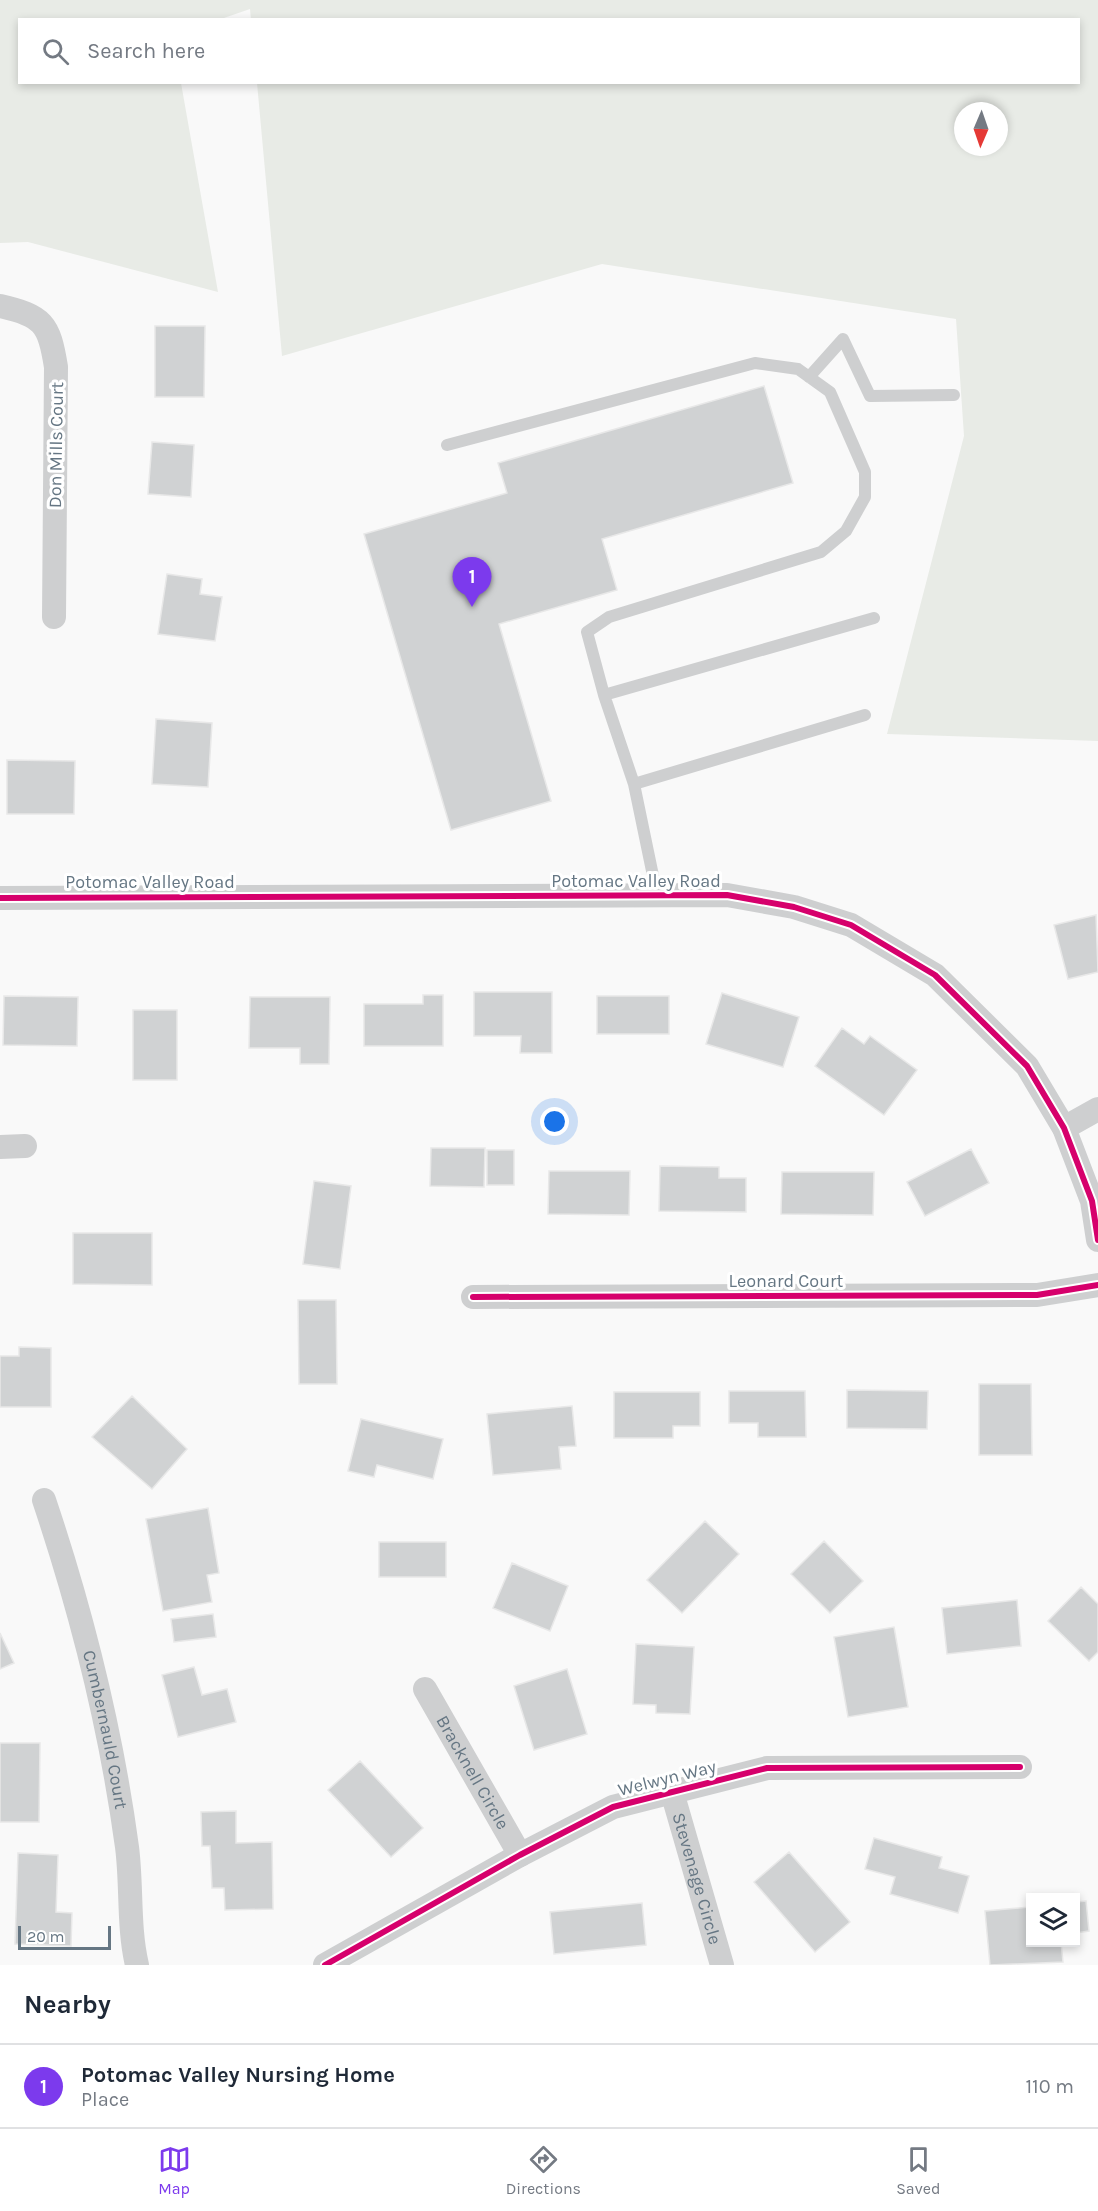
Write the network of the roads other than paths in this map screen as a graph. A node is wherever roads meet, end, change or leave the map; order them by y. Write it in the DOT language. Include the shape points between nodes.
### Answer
graph roads {
  1 [pos="0,306"];
  2 [pos="809,377"];
  3 [pos="954,395"];
  4 [pos="447,445"];
  5 [pos="54,617"];
  6 [pos="874,618"];
  7 [pos="604,695"];
  8 [pos="865,715"];
  9 [pos="634,784"];
  10 [pos="657,895"];
  11 [pos="0,898"];
  12 [pos="1098,1109"];
  13 [pos="1064,1128"];
  14 [pos="25,1146"];
  15 [pos="0,1147"];
  16 [pos="1098,1240"];
  17 [pos="1098,1285"];
  18 [pos="473,1297"];
  19 [pos="44,1500"];
  20 [pos="425,1689"];
  21 [pos="1020,1767"];
  22 [pos="672,1792"];
  23 [pos="520,1855"];
  24 [pos="137,1965"];
  25 [pos="325,1965"];
  26 [pos="722,1965"];
  1 -- 5 [label="street, Don Mills Court" via="31,313 51,338 56,367"];
  2 -- 3 [label="lane" via="843,339 870,396"];
  2 -- 4 [label="lane" via="798,369 755,363"];
  2 -- 7 [label="lane" via="830,392 864,472 865,497 846,531 821,552 609,617 587,632"];
  6 -- 7 [label="lane"];
  7 -- 9 [label="lane"];
  8 -- 9 [label="lane"];
  9 -- 10 [label="lane"];
  10 -- 11 [label="street, Potomac Valley Road"];
  10 -- 13 [label="street, Potomac Valley Road" via="727,895 794,907 852,925 935,975 1026,1066"];
  12 -- 13 [label="street"];
  13 -- 16 [label="street, Potomac Valley Road" via="1092,1201"];
  14 -- 15 [label="street"];
  17 -- 18 [label="street, Leonard Court" via="1037,1295"];
  19 -- 24 [label="street, Cumbernauld Court" via="72,1583 101,1703 127,1847"];
  20 -- 23 [label="street, Bracknell Circle"];
  21 -- 22 [label="street, Welwyn Way" via="767,1768"];
  22 -- 23 [label="street, Welwyn Way" via="613,1807"];
  22 -- 26 [label="street, Stevenage Circle"];
  23 -- 25 [label="street, Welwyn Way"];
}
